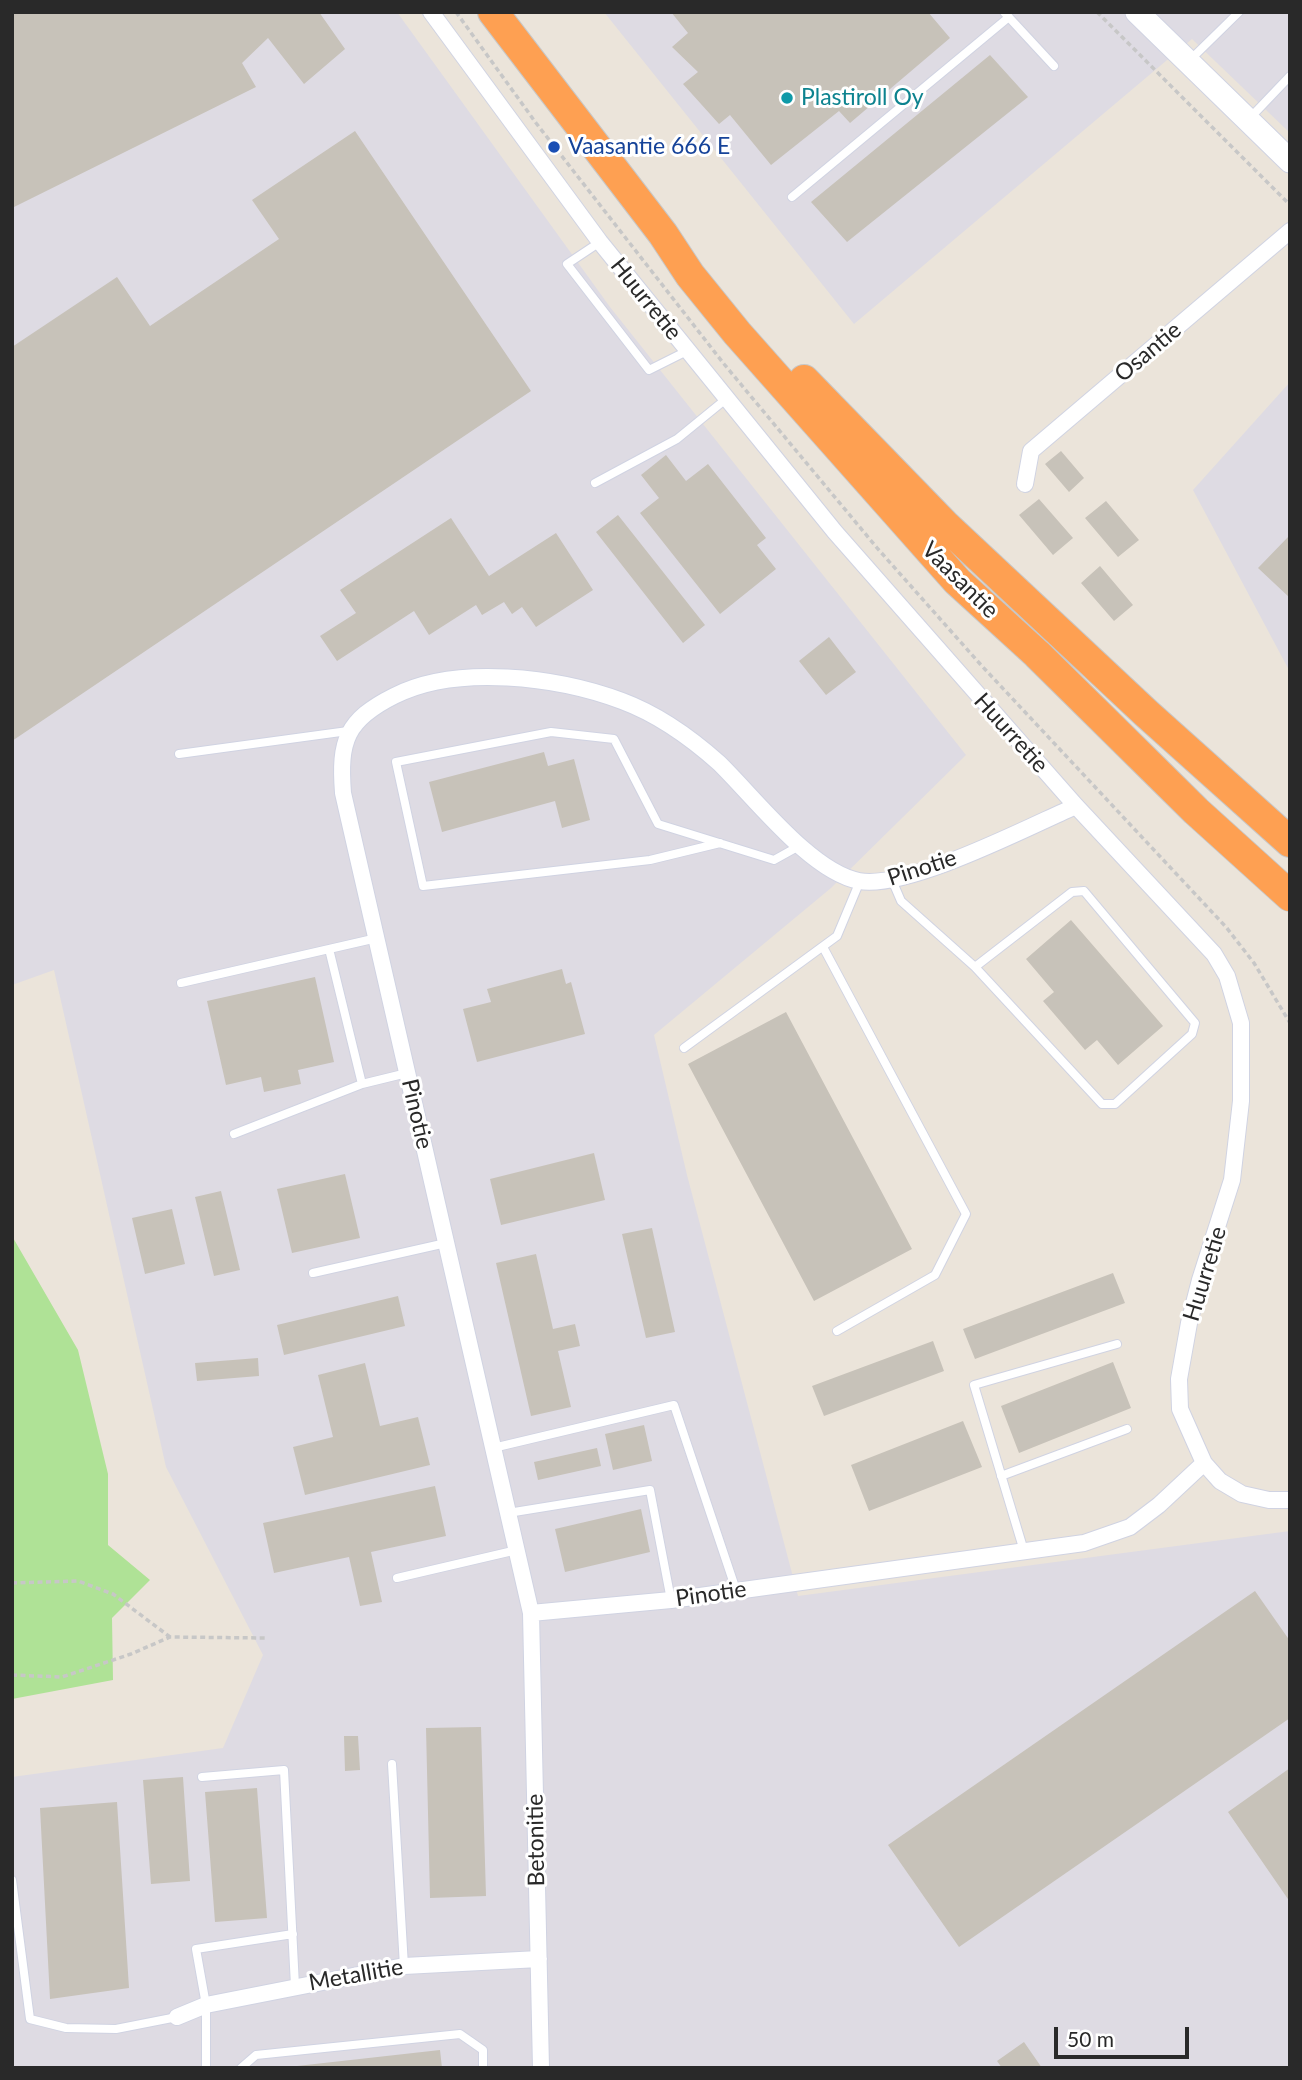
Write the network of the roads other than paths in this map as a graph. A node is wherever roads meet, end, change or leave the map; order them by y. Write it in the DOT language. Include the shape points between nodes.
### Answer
graph roads {
  1 [pos="431,12"];
  2 [pos="493,12"];
  3 [pos="1137,12"];
  4 [pos="1239,12"];
  5 [pos="1006,15"];
  6 [pos="1187,63"];
  7 [pos="1054,66"];
  8 [pos="1290,76"];
  9 [pos="1247,121"];
  10 [pos="1290,161"];
  11 [pos="792,197"];
  12 [pos="1290,231"];
  13 [pos="663,234"];
  14 [pos="600,242"];
  15 [pos="687,351"];
  16 [pos="726,399"];
  17 [pos="595,483"];
  18 [pos="1025,484"];
  19 [pos="348,731"];
  20 [pos="178,754"];
  21 [pos="1076,806"];
  22 [pos="1290,842"];
  23 [pos="720,843"];
  24 [pos="801,845"];
  25 [pos="892,880"];
  26 [pos="860,881"];
  27 [pos="1290,896"];
  28 [pos="377,939"];
  29 [pos="823,947"];
  30 [pos="329,949"];
  31 [pos="975,967"];
  32 [pos="181,983"];
  33 [pos="684,1048"];
  34 [pos="407,1073"];
  35 [pos="362,1084"];
  36 [pos="234,1134"];
  37 [pos="446,1243"];
  38 [pos="313,1273"];
  39 [pos="837,1331"];
  40 [pos="1116,1344"];
  41 [pos="1127,1429"];
  42 [pos="493,1448"];
  43 [pos="1204,1463"];
  44 [pos="1001,1476"];
  45 [pos="1290,1500"];
  46 [pos="508,1513"];
  47 [pos="517,1550"];
  48 [pos="1024,1551"];
  49 [pos="397,1578"];
  50 [pos="736,1590"];
  51 [pos="671,1600"];
  52 [pos="531,1613"];
  53 [pos="391,1764"];
  54 [pos="202,1777"];
  55 [pos="12,1880"];
  56 [pos="293,1934"];
  57 [pos="539,1959"];
  58 [pos="404,1966"];
  59 [pos="296,1986"];
  60 [pos="206,2005"];
  61 [pos="177,2017"];
  62 [pos="206,2068"];
  63 [pos="241,2068"];
  64 [pos="483,2068"];
  65 [pos="541,2068"];
  1 -- 14 [label="street, Huurretie"];
  2 -- 13 [label="highway, Vaasantie"];
  3 -- 6 [label="main road"];
  4 -- 6 [label="lane"];
  5 -- 7 [label="lane"];
  5 -- 11 [label="lane"];
  6 -- 9 [label="main road"];
  8 -- 9 [label="lane"];
  9 -- 10 [label="main road"];
  12 -- 18 [label="street, Osantie" via="1031,452"];
  13 -- 22 [label="highway, Vaasantie" via="711,278 945,525"];
  13 -- 27 [label="highway, Vaasantie" via="737,333 957,581"];
  14 -- 15 [label="street, Huurretie"];
  14 -- 15 [label="lane" via="567,264 649,370"];
  15 -- 16 [label="street, Huurretie"];
  16 -- 17 [label="lane" via="677,439"];
  16 -- 21 [label="street, Huurretie" via="844,543"];
  19 -- 20 [label="lane"];
  19 -- 24 [label="street, Pinotie" via="373,706 438,682 510,678 592,692 624,701 687,736"];
  19 -- 28 [label="street, Pinotie" via="341,762 343,793"];
  21 -- 25 [label="street, Pinotie" via="934,868"];
  21 -- 43 [label="street, Huurretie" via="1214,954 1227,976 1241,1023 1241,1101 1232,1180 1200,1280 1179,1379 1180,1409"];
  23 -- 23 [label="lane" via="659,824 614,739 551,732 396,762 423,886 650,860"];
  23 -- 24 [label="lane" via="774,860"];
  24 -- 26 [label="street, Pinotie" via="826,866"];
  25 -- 26 [label="street, Pinotie"];
  25 -- 31 [label="lane" via="901,901"];
  26 -- 29 [label="lane" via="837,936"];
  28 -- 30 [label="lane"];
  28 -- 34 [label="street, Pinotie"];
  29 -- 33 [label="lane"];
  29 -- 39 [label="lane" via="966,1214 935,1275"];
  30 -- 32 [label="lane"];
  30 -- 35 [label="lane"];
  31 -- 31 [label="lane" via="1072,892 1084,891 1195,1023 1192,1034 1115,1104 1102,1104"];
  34 -- 35 [label="lane"];
  34 -- 37 [label="street, Pinotie"];
  35 -- 36 [label="lane"];
  37 -- 38 [label="lane"];
  37 -- 42 [label="street, Pinotie"];
  40 -- 44 [label="lane" via="974,1385"];
  41 -- 44 [label="lane"];
  42 -- 46 [label="street, Pinotie"];
  42 -- 50 [label="lane" via="674,1405"];
  43 -- 45 [label="street, Huurretie" via="1220,1481 1242,1494"];
  43 -- 48 [label="street, Pinotie" via="1130,1527 1084,1543"];
  44 -- 48 [label="lane"];
  46 -- 47 [label="street, Pinotie"];
  46 -- 51 [label="lane" via="650,1490"];
  47 -- 49 [label="lane"];
  47 -- 52 [label="street, Pinotie"];
  48 -- 50 [label="street, Pinotie"];
  50 -- 51 [label="street, Pinotie"];
  51 -- 52 [label="street, Pinotie"];
  52 -- 57 [label="street, Betonitie"];
  53 -- 58 [label="lane"];
  54 -- 56 [label="lane" via="284,1770"];
  55 -- 61 [label="lane" via="30,2019 66,2028 116,2028"];
  56 -- 59 [label="lane"];
  56 -- 60 [label="lane" via="196,1949"];
  57 -- 58 [label="street, Metallitie"];
  57 -- 65 [label="street, Betonitie"];
  58 -- 59 [label="street, Metallitie"];
  59 -- 60 [label="street, Metallitie"];
  60 -- 61 [label="street, Metallitie"];
  60 -- 62 [label="lane"];
  63 -- 64 [label="lane" via="256,2055 460,2034 483,2050"];
}
